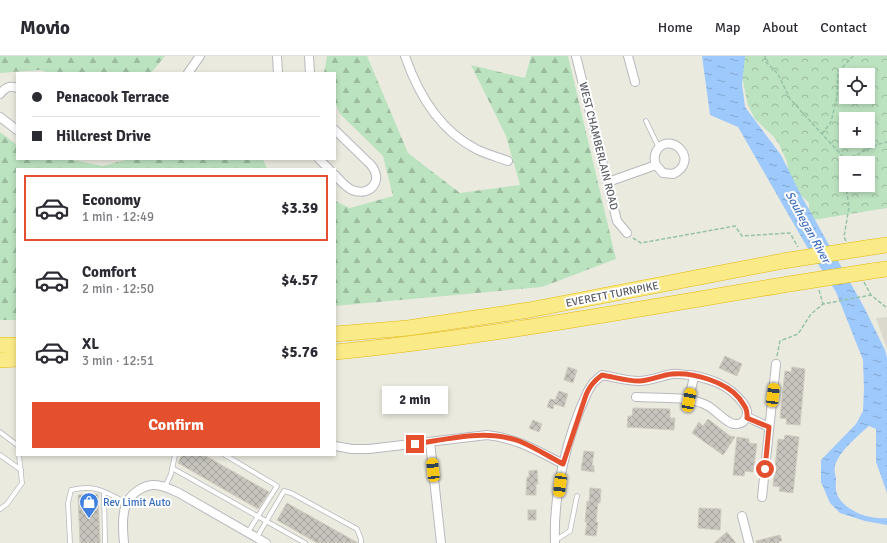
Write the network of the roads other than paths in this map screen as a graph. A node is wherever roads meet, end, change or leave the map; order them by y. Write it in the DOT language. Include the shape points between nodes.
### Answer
graph roads {
  1 [pos="200,56"];
  2 [pos="277,56"];
  3 [pos="309,56"];
  4 [pos="405,56"];
  5 [pos="576,56"];
  6 [pos="628,56"];
  7 [pos="189,72"];
  8 [pos="278,72"];
  9 [pos="310,72"];
  10 [pos="635,82"];
  11 [pos="16,88"];
  12 [pos="0,94"];
  13 [pos="0,117"];
  14 [pos="646,121"];
  15 [pos="16,129"];
  16 [pos="336,131"];
  17 [pos="659,148"];
  18 [pos="320,160"];
  19 [pos="508,161"];
  20 [pos="656,165"];
  21 [pos="328,168"];
  22 [pos="336,176"];
  23 [pos="608,182"];
  24 [pos="627,233"];
  25 [pos="887,245"];
  26 [pos="887,269"];
  27 [pos="336,334"];
  28 [pos="0,345"];
  29 [pos="16,345"];
  30 [pos="336,352"];
  31 [pos="16,359"];
  32 [pos="0,360"];
  33 [pos="776,364"];
  34 [pos="694,376"];
  35 [pos="636,397"];
  36 [pos="689,400"];
  37 [pos="747,418"];
  38 [pos="769,427"];
  39 [pos="0,432"];
  40 [pos="430,442"];
  41 [pos="16,444"];
  42 [pos="336,446"];
  43 [pos="0,455"];
  44 [pos="19,456"];
  45 [pos="176,456"];
  46 [pos="227,456"];
  47 [pos="563,464"];
  48 [pos="172,468"];
  49 [pos="21,470"];
  50 [pos="277,486"];
  51 [pos="165,487"];
  52 [pos="284,491"];
  53 [pos="104,492"];
  54 [pos="578,496"];
  55 [pos="762,497"];
  56 [pos="127,503"];
  57 [pos="0,509"];
  58 [pos="258,516"];
  59 [pos="742,516"];
  60 [pos="267,521"];
  61 [pos="248,533"];
  62 [pos="257,538"];
  63 [pos="555,542"];
  64 [pos="70,543"];
  65 [pos="106,543"];
  66 [pos="124,543"];
  67 [pos="266,543"];
  68 [pos="305,543"];
  69 [pos="361,543"];
  70 [pos="441,543"];
  71 [pos="749,543"];
  1 -- 7 [label="street"];
  2 -- 8 [label="street"];
  3 -- 9 [label="street"];
  4 -- 19 [label="street" via="425,102 440,120 476,149"];
  5 -- 23 [label="street, WEST CHAMBERLAIN ROAD"];
  6 -- 10 [label="street"];
  11 -- 12 [label="street" via="9,87"];
  13 -- 15 [label="street"];
  14 -- 17 [label="lane"];
  16 -- 22 [label="street" via="375,169 377,177 372,187 360,191 351,189"];
  17 -- 20 [label="street" via="655,156"];
  17 -- 20 [label="street" via="668,144 677,146 683,153 684,163 678,172 668,174 659,170"];
  18 -- 21 [label="street"];
  20 -- 23 [label="street"];
  23 -- 24 [label="street, WEST CHAMBERLAIN ROAD" via="617,221"];
  25 -- 27 [label="highway, EVERETT TURNPIKE, bridge" via="783,261 529,310 408,328"];
  26 -- 30 [label="highway, EVERETT TURNPIKE, bridge" via="461,337"];
  28 -- 29 [label="highway"];
  31 -- 32 [label="highway"];
  33 -- 38 [label="street"];
  34 -- 36 [label="street"];
  34 -- 37 [label="street" via="712,380 728,388 745,407"];
  34 -- 47 [label="street" via="673,374 636,381 602,375 588,390"];
  35 -- 36 [label="street"];
  36 -- 37 [label="street" via="710,407 732,424 740,424"];
  37 -- 38 [label="street"];
  38 -- 55 [label="street"];
  39 -- 41 [label="lane"];
  40 -- 42 [label="street" via="365,449"];
  40 -- 47 [label="street" via="479,435 496,436 520,442"];
  40 -- 70 [label="street"];
  43 -- 49 [label="lane"];
  44 -- 49 [label="lane"];
  45 -- 48 [label="lane"];
  46 -- 50 [label="lane"];
  47 -- 63 [label="street"];
  48 -- 51 [label="lane"];
  48 -- 58 [label="lane"];
  49 -- 57 [label="lane" via="22,483"];
  50 -- 52 [label="lane"];
  50 -- 58 [label="lane"];
  51 -- 56 [label="street" via="144,487"];
  51 -- 61 [label="street"];
  52 -- 60 [label="lane"];
  52 -- 69 [label="lane" via="357,529"];
  53 -- 56 [label="lane"];
  53 -- 64 [label="lane" via="96,488 71,490 68,503"];
  53 -- 65 [label="lane"];
  54 -- 63 [label="lane" via="570,531"];
  56 -- 66 [label="street" via="124,512"];
  58 -- 60 [label="lane"];
  58 -- 61 [label="lane"];
  59 -- 71 [label="street"];
  60 -- 62 [label="lane"];
  60 -- 68 [label="lane"];
  61 -- 62 [label="street"];
  62 -- 67 [label="street"];
}
